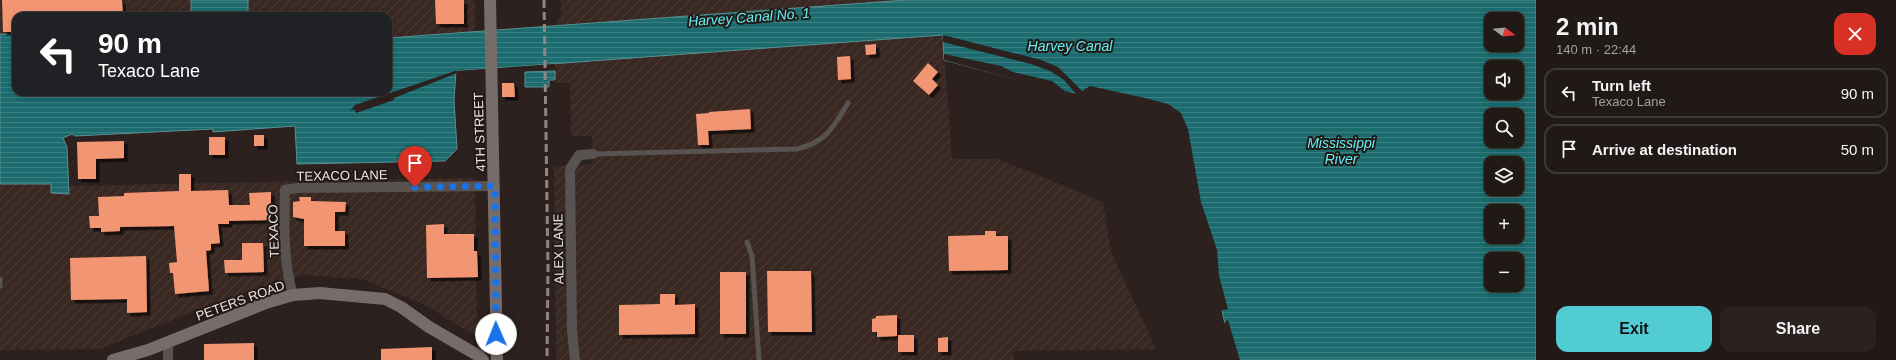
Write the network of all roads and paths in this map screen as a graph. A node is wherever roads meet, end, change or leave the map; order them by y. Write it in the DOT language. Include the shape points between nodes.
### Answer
graph roads {
  1 [pos="490,0"];
  2 [pos="848,103"];
  3 [pos="593,154"];
  4 [pos="495,186"];
  5 [pos="285,190"];
  6 [pos="747,242"];
  7 [pos="0,279"];
  8 [pos="0,286"];
  9 [pos="293,295"];
  10 [pos="168,342"];
  11 [pos="113,360"];
  12 [pos="168,360"];
  13 [pos="483,360"];
  14 [pos="497,360"];
  15 [pos="575,360"];
  16 [pos="759,360"];
  1 -- 4 [label="main road, 4TH STREET"];
  2 -- 3 [label="lane" via="834,128 823,138 811,146 797,149"];
  3 -- 15 [label="street, ALEX LANE" via="579,155 570,170 572,323"];
  4 -- 5 [label="street, TEXACO LANE"];
  4 -- 14 [label="main road, 4TH STREET"];
  5 -- 9 [label="street, TEXACO" via="288,279"];
  6 -- 16 [label="lane" via="752,256"];
  7 -- 8 [label="lane"];
  9 -- 10 [label="main road, PETERS ROAD" via="266,303"];
  9 -- 13 [label="main road, PETERS ROAD" via="320,293 385,299"];
  10 -- 11 [label="main road, PETERS ROAD"];
  10 -- 12 [label="street"];
}
